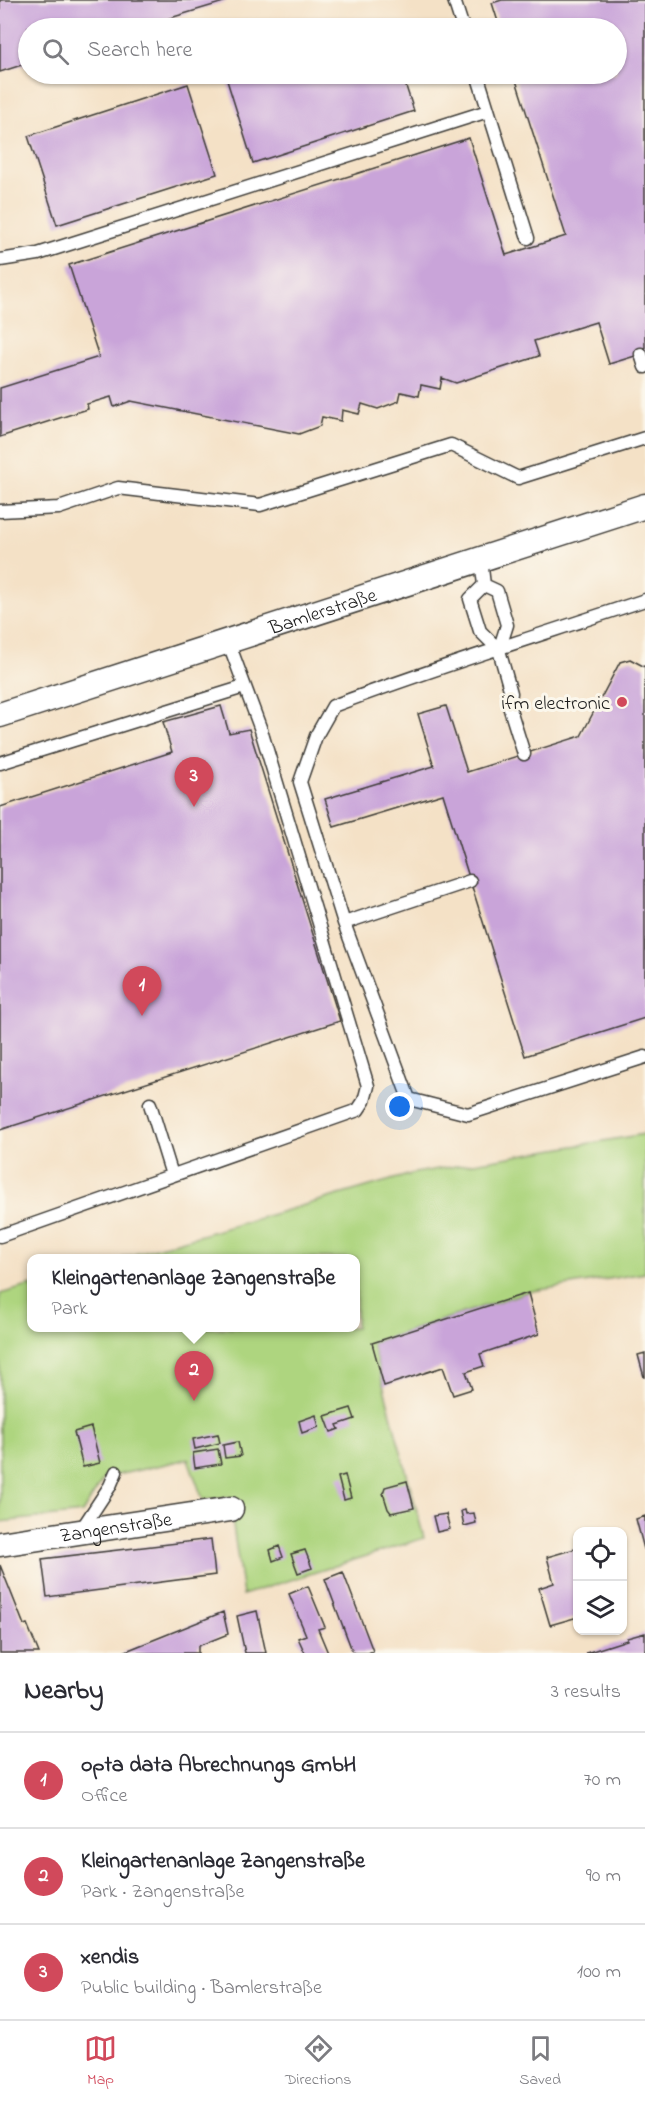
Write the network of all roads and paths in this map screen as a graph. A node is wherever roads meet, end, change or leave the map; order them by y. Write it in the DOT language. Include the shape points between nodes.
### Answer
graph roads {
  1 [pos="454,0"];
  2 [pos="460,18"];
  3 [pos="480,84"];
  4 [pos="488,111"];
  5 [pos="528,238"];
  6 [pos="0,260"];
  7 [pos="641,354"];
  8 [pos="645,367"];
  9 [pos="645,438"];
  10 [pos="645,506"];
  11 [pos="0,511"];
  12 [pos="481,560"];
  13 [pos="484,585"];
  14 [pos="645,600"];
  15 [pos="228,641"];
  16 [pos="499,650"];
  17 [pos="244,687"];
  18 [pos="0,715"];
  19 [pos="524,754"];
  20 [pos="0,763"];
  21 [pos="470,881"];
  22 [pos="344,923"];
  23 [pos="645,1058"];
  24 [pos="150,1104"];
  25 [pos="172,1176"];
  26 [pos="0,1236"];
  27 [pos="116,1472"];
  28 [pos="231,1509"];
  29 [pos="80,1531"];
  30 [pos="0,1544"];
  1 -- 2 [label="lane"];
  3 -- 4 [label="lane"];
  4 -- 5 [label="lane"];
  4 -- 6 [label="lane" via="38,254"];
  7 -- 8 [label="lane"];
  9 -- 11 [label="lane" via="518,478 451,445 260,505 118,488 59,508"];
  10 -- 12 [label="street, Bamlerstraße"];
  12 -- 13 [label="lane"];
  12 -- 15 [label="street, Bamlerstraße"];
  13 -- 16 [label="lane" via="497,591 507,625"];
  13 -- 16 [label="lane" via="470,599 480,631"];
  14 -- 16 [label="lane"];
  15 -- 17 [label="lane"];
  15 -- 18 [label="street, Bamlerstraße"];
  16 -- 19 [label="lane" via="511,693 509,706"];
  16 -- 22 [label="lane" via="450,663 333,706 316,736 300,782"];
  17 -- 20 [label="lane"];
  17 -- 25 [label="lane" via="261,730 368,1086 358,1110"];
  21 -- 22 [label="lane"];
  22 -- 23 [label="lane" via="409,1099 468,1114"];
  24 -- 25 [label="lane"];
  25 -- 26 [label="lane"];
  27 -- 29 [label="lane"];
  28 -- 29 [label="street, Zangenstraße"];
  29 -- 30 [label="street, Zangenstraße"];
}
